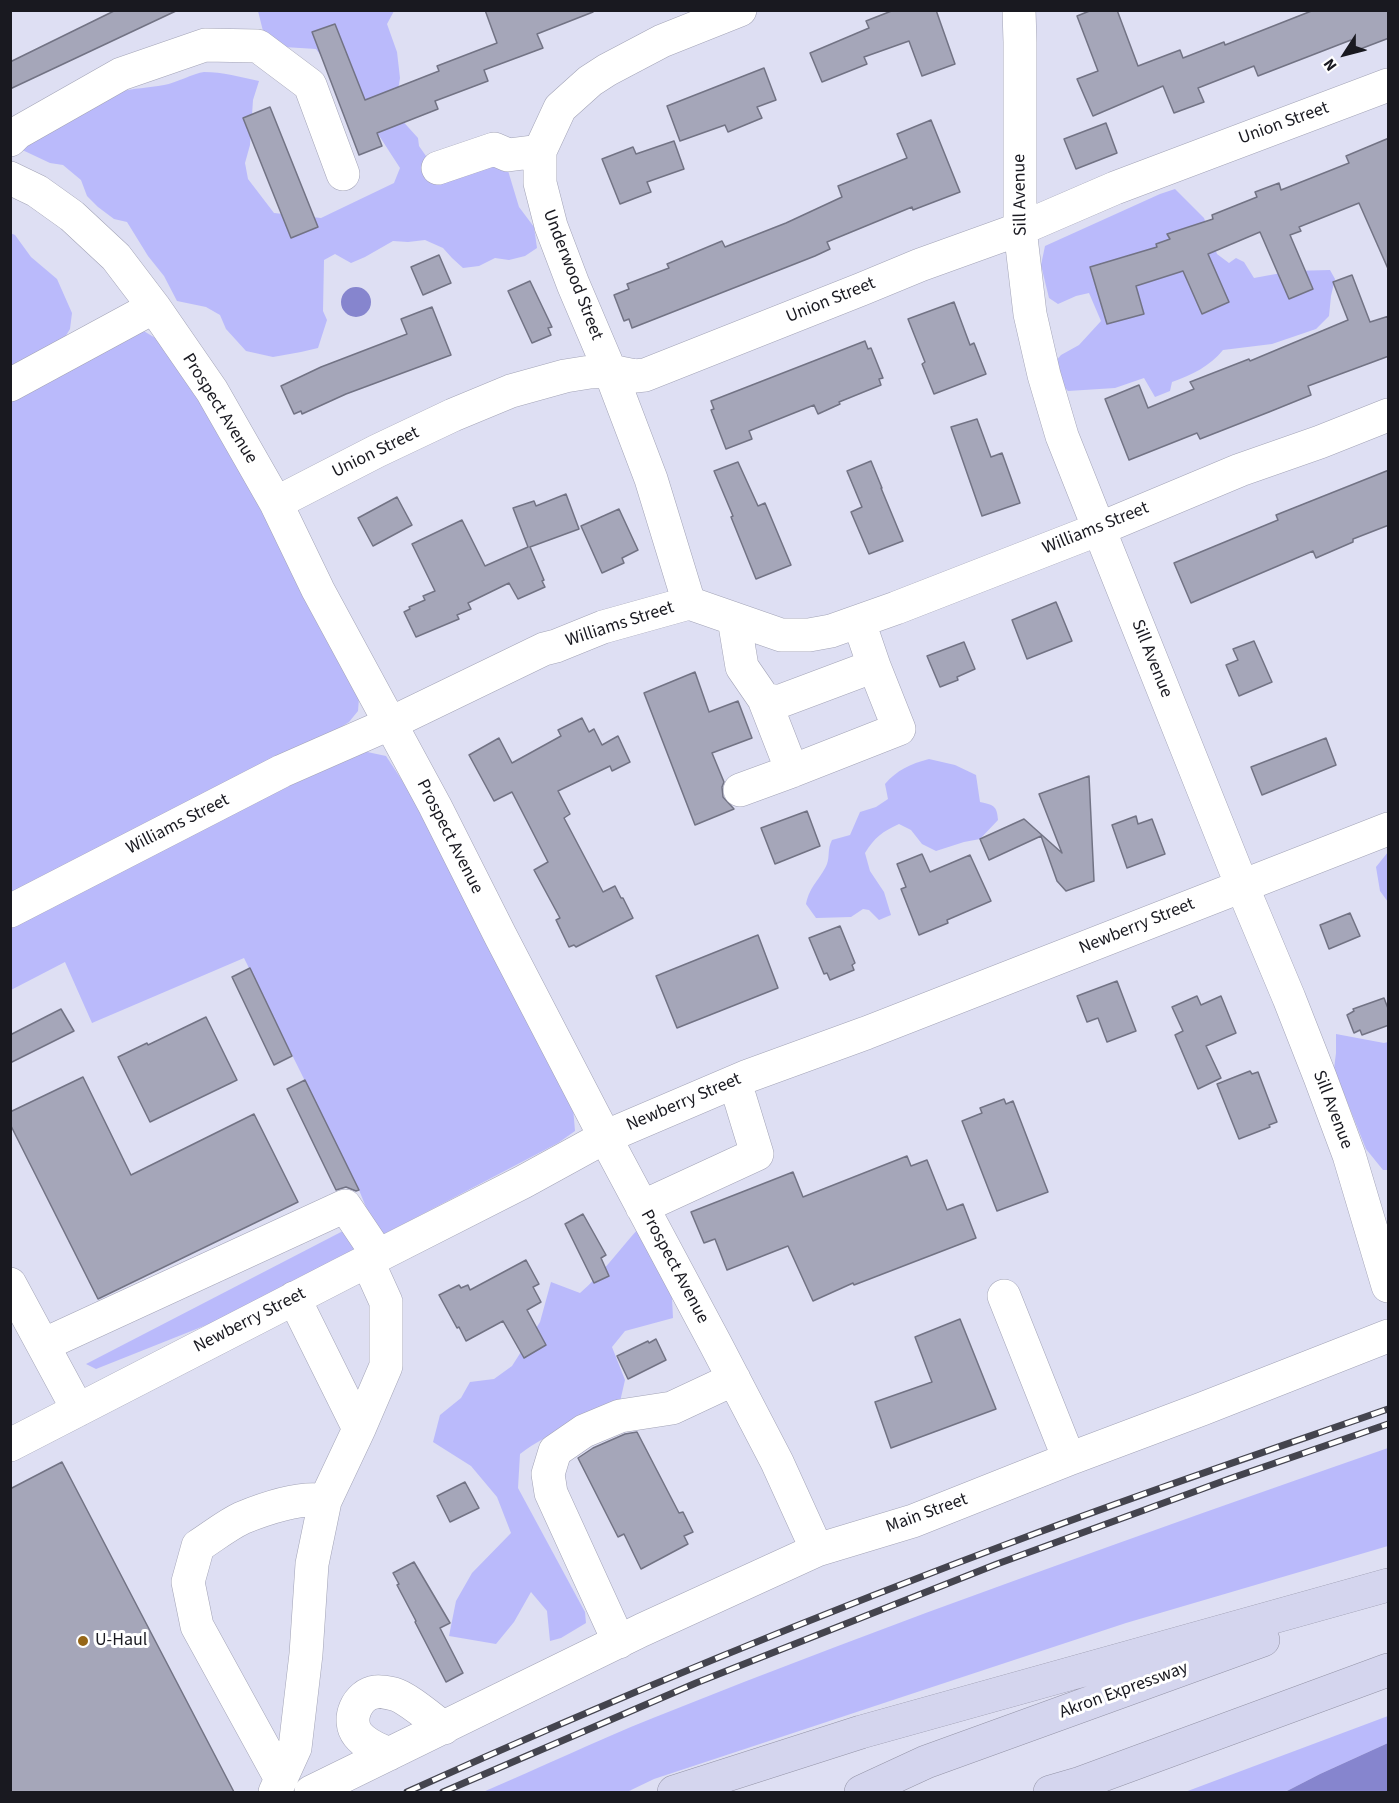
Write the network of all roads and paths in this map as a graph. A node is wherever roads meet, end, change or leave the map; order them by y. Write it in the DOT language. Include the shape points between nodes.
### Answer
graph roads {
  1 [pos="740,10"];
  2 [pos="1019,10"];
  3 [pos="1389,86"];
  4 [pos="10,140"];
  5 [pos="540,151"];
  6 [pos="438,168"];
  7 [pos="344,174"];
  8 [pos="10,178"];
  9 [pos="1020,229"];
  10 [pos="154,307"];
  11 [pos="610,371"];
  12 [pos="10,385"];
  13 [pos="1389,415"];
  14 [pos="276,503"];
  15 [pos="1098,529"];
  16 [pos="690,603"];
  17 [pos="734,619"];
  18 [pos="859,622"];
  19 [pos="874,666"];
  20 [pos="764,699"];
  21 [pos="389,724"];
  22 [pos="792,771"];
  23 [pos="740,790"];
  24 [pos="1389,829"];
  25 [pos="1242,886"];
  26 [pos="10,911"];
  27 [pos="735,1082"];
  28 [pos="605,1137"];
  29 [pos="642,1206"];
  30 [pos="373,1258"];
  31 [pos="10,1284"];
  32 [pos="1389,1286"];
  33 [pos="1004,1296"];
  34 [pos="294,1298"];
  35 [pos="1389,1336"];
  36 [pos="43,1345"];
  37 [pos="734,1379"];
  38 [pos="78,1410"];
  39 [pos="359,1429"];
  40 [pos="10,1445"];
  41 [pos="1069,1459"];
  42 [pos="326,1501"];
  43 [pos="818,1550"];
  44 [pos="1389,1585"];
  45 [pos="1389,1595"];
  46 [pos="619,1642"];
  47 [pos="1389,1670"];
  48 [pos="444,1728"];
  49 [pos="389,1754"];
  50 [pos="278,1786"];
  51 [pos="1071,1788"];
  52 [pos="310,1792"];
  53 [pos="674,1792"];
  54 [pos="861,1792"];
  55 [pos="1050,1792"];
  1 -- 5 [label="street, Underwood Street" via="662,41 590,81 560,108"];
  2 -- 9 [label="street, Sill Avenue"];
  3 -- 9 [label="street, Union Street" via="1125,185"];
  4 -- 7 [label="street" via="121,74 205,45 258,46 310,85"];
  5 -- 6 [label="street" via="508,155 494,149"];
  5 -- 11 [label="street, Underwood Street" via="540,183 551,226"];
  8 -- 10 [label="street, Prospect Avenue" via="37,191 72,216 116,257"];
  9 -- 11 [label="street, Union Street" via="645,375"];
  9 -- 15 [label="street, Sill Avenue" via="1030,315 1044,375 1062,436"];
  10 -- 12 [label="street"];
  10 -- 14 [label="street, Prospect Avenue" via="212,391"];
  11 -- 14 [label="street, Union Street" via="565,376 511,391 376,451"];
  11 -- 16 [label="street, Underwood Street" via="658,499"];
  13 -- 15 [label="street, Williams Street" via="1240,470"];
  14 -- 21 [label="street, Prospect Avenue"];
  15 -- 18 [label="street, Williams Street"];
  15 -- 25 [label="street, Sill Avenue"];
  16 -- 17 [label="street, Williams Street"];
  16 -- 21 [label="street, Williams Street" via="603,627 544,649"];
  17 -- 18 [label="street, Williams Street" via="781,636 809,635"];
  17 -- 20 [label="street" via="742,667"];
  18 -- 19 [label="street"];
  19 -- 20 [label="street" via="778,702"];
  19 -- 22 [label="street" via="899,729"];
  20 -- 22 [label="street"];
  21 -- 26 [label="street, Williams Street" via="282,771"];
  21 -- 28 [label="street, Prospect Avenue"];
  22 -- 23 [label="street"];
  24 -- 25 [label="street, Newberry Street"];
  25 -- 27 [label="street, Newberry Street"];
  25 -- 32 [label="street, Sill Avenue" via="1290,998 1349,1155"];
  27 -- 28 [label="street, Newberry Street"];
  27 -- 29 [label="street" via="757,1154"];
  28 -- 29 [label="street, Prospect Avenue"];
  28 -- 30 [label="street, Newberry Street"];
  29 -- 37 [label="street, Prospect Avenue"];
  30 -- 34 [label="street, Newberry Street"];
  30 -- 36 [label="street" via="345,1206"];
  30 -- 39 [label="street" via="386,1302 386,1366"];
  31 -- 36 [label="street"];
  33 -- 41 [label="street"];
  34 -- 38 [label="street, Newberry Street"];
  34 -- 39 [label="street"];
  35 -- 41 [label="street, Main Street"];
  36 -- 38 [label="street"];
  37 -- 43 [label="street, Prospect Avenue"];
  37 -- 46 [label="street" via="672,1408 620,1416 584,1431 555,1451 548,1474 551,1493"];
  38 -- 40 [label="street, Newberry Street"];
  39 -- 42 [label="street"];
  41 -- 43 [label="street, Main Street" via="913,1521"];
  42 -- 50 [label="street" via="312,1564 295,1748"];
  42 -- 50 [label="street" via="282,1505 241,1519 198,1546 188,1582 197,1626"];
  43 -- 46 [label="street, Main Street"];
  44 -- 53 [label="highway" via="861,1731"];
  45 -- 54 [label="highway, Akron Expressway" via="926,1762"];
  46 -- 48 [label="street, Main Street"];
  47 -- 51 [label="highway"];
  48 -- 49 [label="street, Main Street"];
  48 -- 49 [label="street" via="396,1694 375,1691 359,1701 352,1719 354,1729 371,1746"];
  49 -- 52 [label="street, Main Street"];
  51 -- 55 [label="highway"];
}
